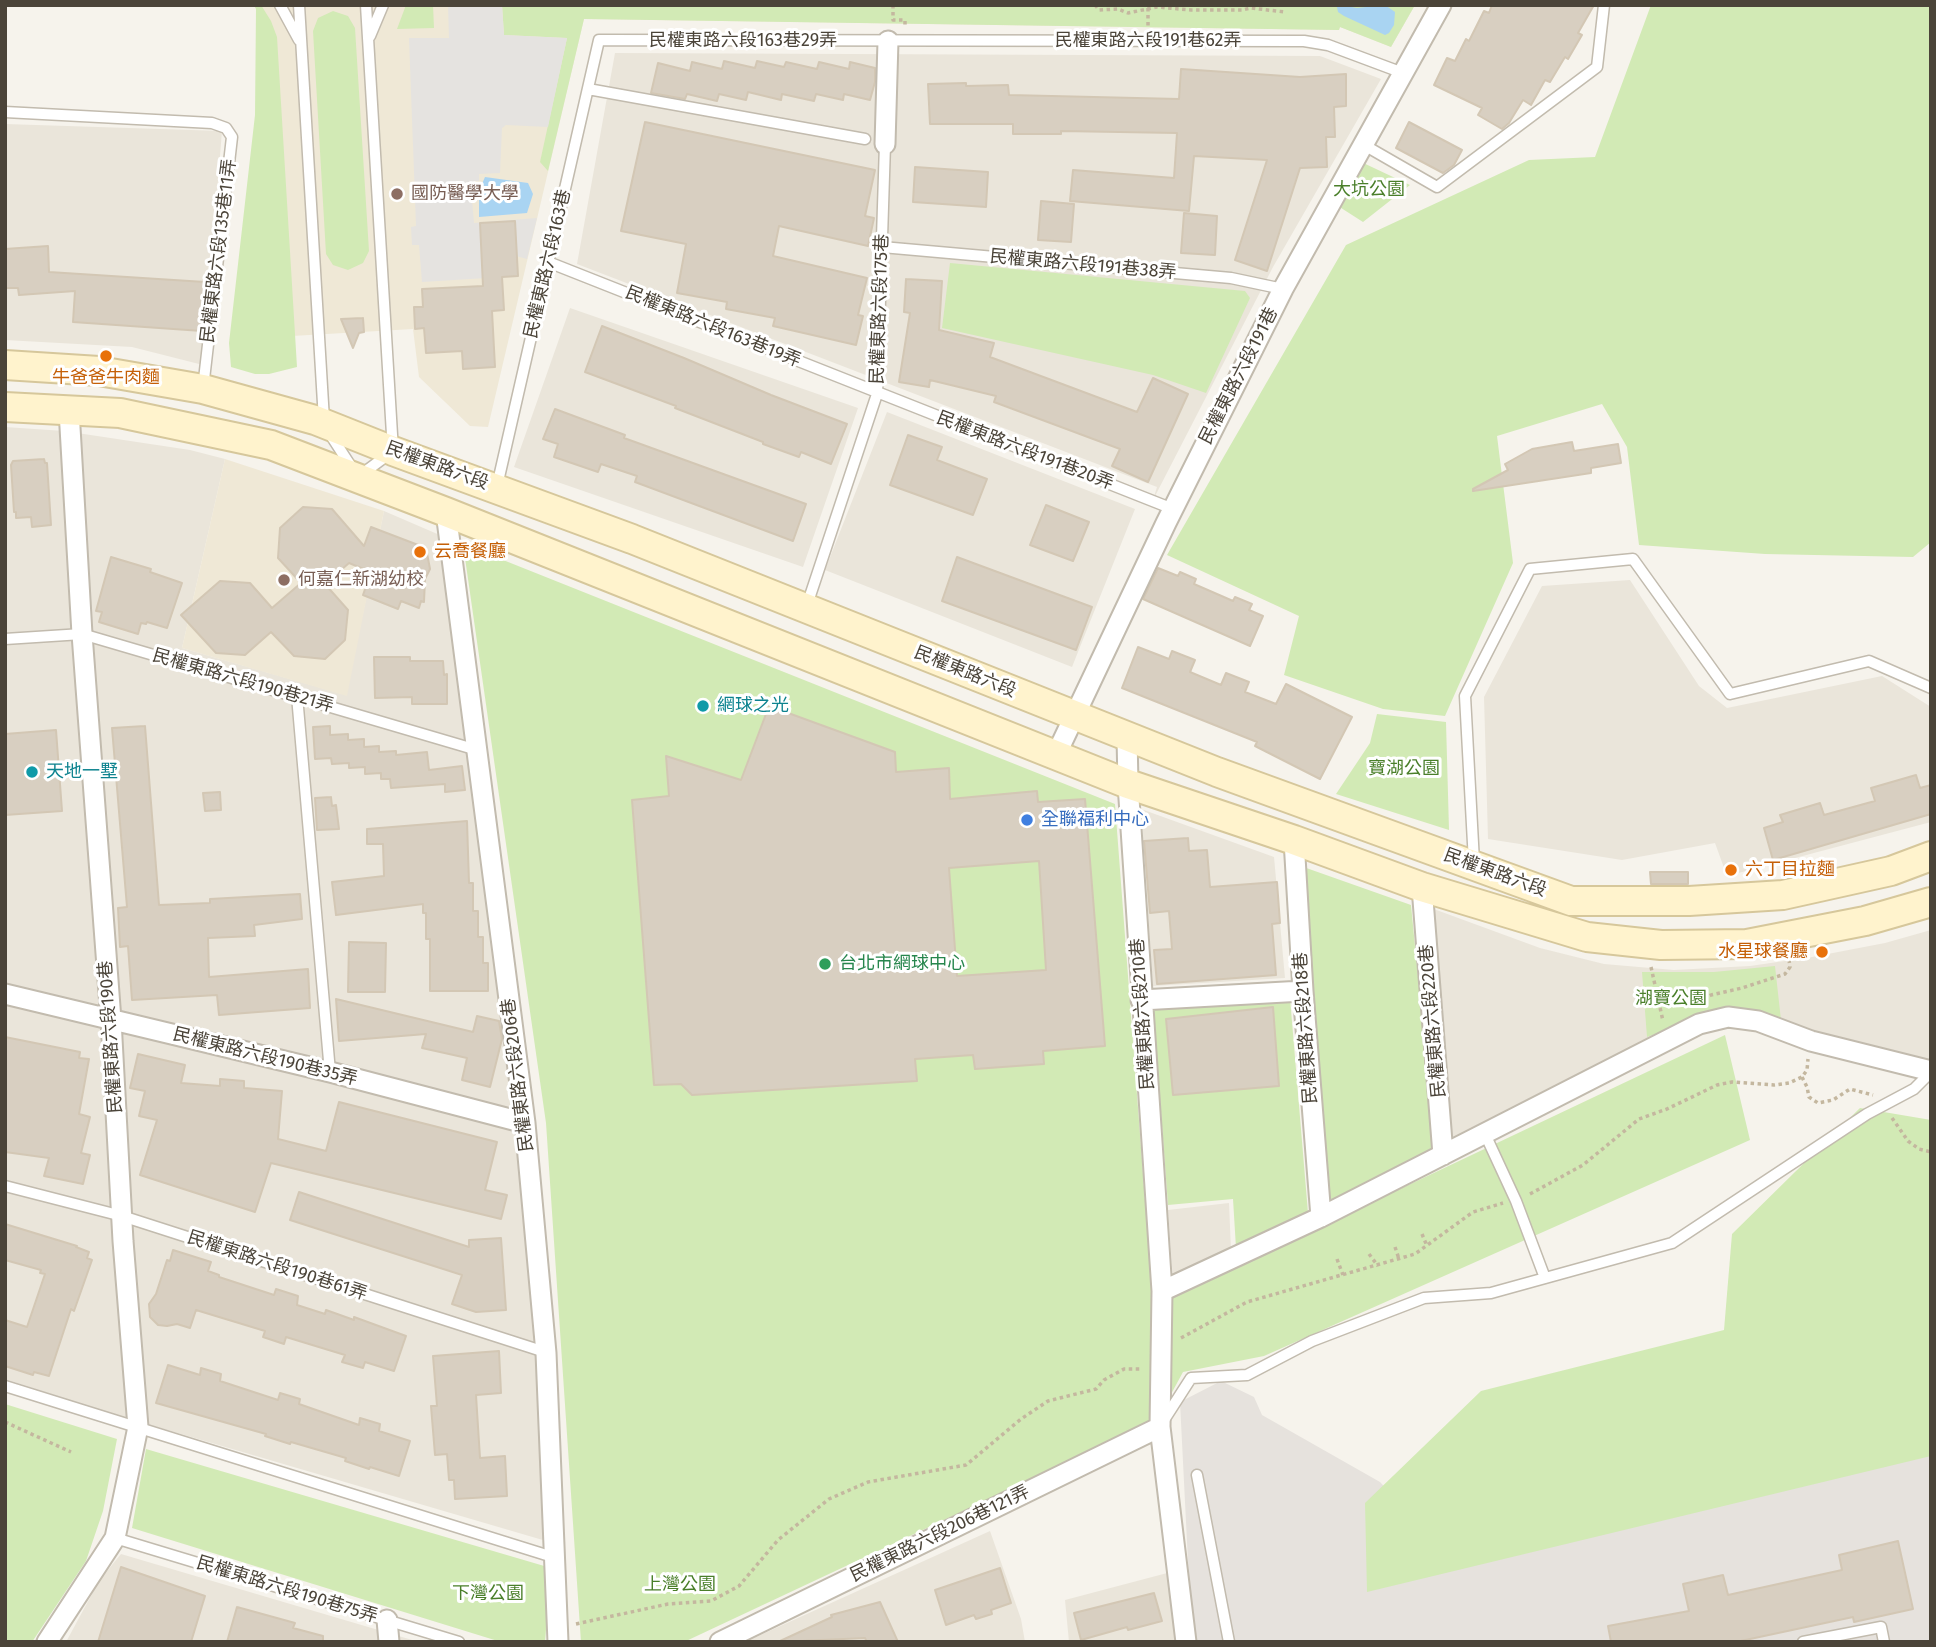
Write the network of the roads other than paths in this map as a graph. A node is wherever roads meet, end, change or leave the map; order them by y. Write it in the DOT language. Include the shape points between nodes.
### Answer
graph roads {
  1 [pos="280,5"];
  2 [pos="299,5"];
  3 [pos="366,5"];
  4 [pos="383,5"];
  5 [pos="1441,5"];
  6 [pos="1604,5"];
  7 [pos="368,39"];
  8 [pos="599,40"];
  9 [pos="888,41"];
  10 [pos="301,43"];
  11 [pos="1403,73"];
  12 [pos="588,89"];
  13 [pos="5,112"];
  14 [pos="865,139"];
  15 [pos="885,144"];
  16 [pos="1364,145"];
  17 [pos="882,247"];
  18 [pos="548,261"];
  19 [pos="1283,289"];
  20 [pos="5,365"];
  21 [pos="203,389"];
  22 [pos="877,394"];
  23 [pos="5,407"];
  24 [pos="68,410"];
  25 [pos="324,424"];
  26 [pos="393,451"];
  27 [pos="358,477"];
  28 [pos="496,488"];
  29 [pos="1173,509"];
  30 [pos="446,512"];
  31 [pos="806,608"];
  32 [pos="82,634"];
  33 [pos="5,639"];
  34 [pos="1931,688"];
  35 [pos="297,696"];
  36 [pos="1073,715"];
  37 [pos="1127,737"];
  38 [pos="478,750"];
  39 [pos="1055,757"];
  40 [pos="1128,784"];
  41 [pos="1294,839"];
  42 [pos="1931,856"];
  43 [pos="1474,866"];
  44 [pos="1422,887"];
  45 [pos="1931,902"];
  46 [pos="1303,991"];
  47 [pos="5,994"];
  48 [pos="1141,1000"];
  49 [pos="111,1020"];
  50 [pos="1931,1071"];
  51 [pos="330,1072"];
  52 [pos="525,1124"];
  53 [pos="1485,1134"];
  54 [pos="1443,1155"];
  55 [pos="5,1186"];
  56 [pos="122,1216"];
  57 [pos="1321,1217"];
  58 [pos="1545,1278"];
  59 [pos="1162,1291"];
  60 [pos="546,1353"];
  61 [pos="5,1386"];
  62 [pos="138,1427"];
  63 [pos="1160,1427"];
  64 [pos="1197,1475"];
  65 [pos="115,1538"];
  66 [pos="556,1558"];
  67 [pos="387,1620"];
  68 [pos="558,1635"];
  69 [pos="740,1637"];
  70 [pos="47,1642"];
  71 [pos="389,1642"];
  72 [pos="459,1642"];
  73 [pos="720,1642"];
  74 [pos="1185,1642"];
  75 [pos="1229,1642"];
  76 [pos="1803,1642"];
  77 [pos="1884,1642"];
  1 -- 10 [label="lane"];
  2 -- 10 [label="lane"];
  3 -- 7 [label="lane"];
  4 -- 7 [label="lane"];
  5 -- 11 [label="street, 民權東路六段191巷"];
  6 -- 16 [label="lane" via="1597,68 1437,187"];
  7 -- 26 [label="lane"];
  8 -- 9 [label="lane, 民權東路六段163巷29弄"];
  8 -- 12 [label="lane, 民權東路六段163巷"];
  9 -- 11 [label="lane, 民權東路六段191巷62弄" via="1304,41 1328,45"];
  9 -- 15 [label="street, 民權東路六段175巷"];
  10 -- 25 [label="lane"];
  11 -- 16 [label="street, 民權東路六段191巷"];
  12 -- 14 [label="lane"];
  12 -- 18 [label="lane, 民權東路六段163巷"];
  13 -- 21 [label="lane, 民權東路六段135巷11弄" via="212,123 226,128 232,137"];
  15 -- 17 [label="lane, 民權東路六段175巷"];
  16 -- 19 [label="street, 民權東路六段191巷"];
  17 -- 19 [label="lane, 民權東路六段191巷38弄" via="1231,278"];
  17 -- 22 [label="lane, 民權東路六段175巷"];
  18 -- 22 [label="lane, 民權東路六段163巷19弄"];
  18 -- 28 [label="lane, 民權東路六段163巷"];
  19 -- 29 [label="street, 民權東路六段191巷"];
  20 -- 21 [label="main road, 民權東路六段" via="99,371"];
  21 -- 25 [label="main road, 民權東路六段"];
  22 -- 29 [label="lane, 民權東路六段191巷20弄"];
  22 -- 31 [label="lane, 民權東路六段175巷"];
  23 -- 24 [label="main road, 民權東路六段"];
  24 -- 27 [label="main road, 民權東路六段" via="120,413 271,445"];
  24 -- 32 [label="street, 民權東路六段190巷"];
  25 -- 26 [label="main road, 民權東路六段"];
  25 -- 27 [label="lane"];
  26 -- 27 [label="lane"];
  26 -- 28 [label="main road, 民權東路六段"];
  27 -- 30 [label="main road, 民權東路六段"];
  28 -- 31 [label="main road, 民權東路六段"];
  29 -- 36 [label="street, 民權東路六段191巷"];
  30 -- 38 [label="street, 民權東路六段206巷"];
  30 -- 39 [label="main road, 民權東路六段"];
  31 -- 36 [label="main road, 民權東路六段"];
  32 -- 33 [label="lane, 民權東路六段190巷21弄"];
  32 -- 35 [label="lane, 民權東路六段190巷21弄"];
  32 -- 49 [label="street, 民權東路六段190巷"];
  34 -- 43 [label="lane" via="1868,661 1730,694 1633,559 1531,569 1465,696"];
  35 -- 38 [label="lane, 民權東路六段190巷21弄"];
  35 -- 51 [label="lane"];
  36 -- 37 [label="main road, 民權東路六段"];
  36 -- 39 [label="street, 民權東路六段191巷"];
  37 -- 40 [label="street, 民權東路六段210巷"];
  37 -- 43 [label="main road, 民權東路六段"];
  38 -- 52 [label="street, 民權東路六段206巷"];
  39 -- 40 [label="main road, 民權東路六段"];
  40 -- 41 [label="main road, 民權東路六段"];
  40 -- 48 [label="street, 民權東路六段210巷"];
  41 -- 44 [label="main road, 民權東路六段"];
  41 -- 46 [label="street, 民權東路六段218巷"];
  42 -- 43 [label="main road, 民權東路六段" via="1891,871 1783,895 1689,901 1571,901"];
  44 -- 45 [label="main road, 民權東路六段" via="1587,937 1645,943 1747,944"];
  44 -- 54 [label="street, 民權東路六段220巷"];
  46 -- 48 [label="street"];
  46 -- 57 [label="street, 民權東路六段218巷"];
  47 -- 49 [label="street, 民權東路六段190巷35弄"];
  48 -- 59 [label="street, 民權東路六段210巷"];
  49 -- 51 [label="street, 民權東路六段190巷35弄"];
  49 -- 56 [label="street, 民權東路六段190巷"];
  50 -- 53 [label="street" via="1811,1041 1758,1021 1728,1017 1699,1024"];
  50 -- 58 [label="lane" via="1914,1089 1867,1114 1672,1243"];
  51 -- 52 [label="street, 民權東路六段190巷35弄"];
  52 -- 60 [label="street, 民權東路六段206巷"];
  53 -- 54 [label="street"];
  53 -- 58 [label="lane"];
  54 -- 57 [label="street"];
  55 -- 56 [label="lane, 民權東路六段190巷61弄"];
  56 -- 60 [label="lane, 民權東路六段190巷61弄"];
  56 -- 62 [label="street, 民權東路六段190巷"];
  57 -- 59 [label="street"];
  58 -- 63 [label="lane" via="1491,1293 1424,1298 1312,1341 1247,1375 1191,1378"];
  59 -- 63 [label="street, 民權東路六段210巷"];
  60 -- 66 [label="street, 民權東路六段206巷"];
  61 -- 62 [label="lane"];
  62 -- 65 [label="street, 民權東路六段190巷"];
  62 -- 66 [label="lane"];
  63 -- 69 [label="street, 民權東路六段206巷121弄"];
  63 -- 74 [label="street, 民權東路六段210巷"];
  64 -- 75 [label="lane"];
  65 -- 67 [label="lane, 民權東路六段190巷75弄"];
  65 -- 70 [label="street, 民權東路六段190巷"];
  66 -- 68 [label="street, 民權東路六段206巷"];
  67 -- 71 [label="street"];
  67 -- 72 [label="lane, 民權東路六段190巷75弄"];
  69 -- 73 [label="street, 民權東路六段206巷121弄"];
  76 -- 77 [label="lane" via="1881,1627"];
}
